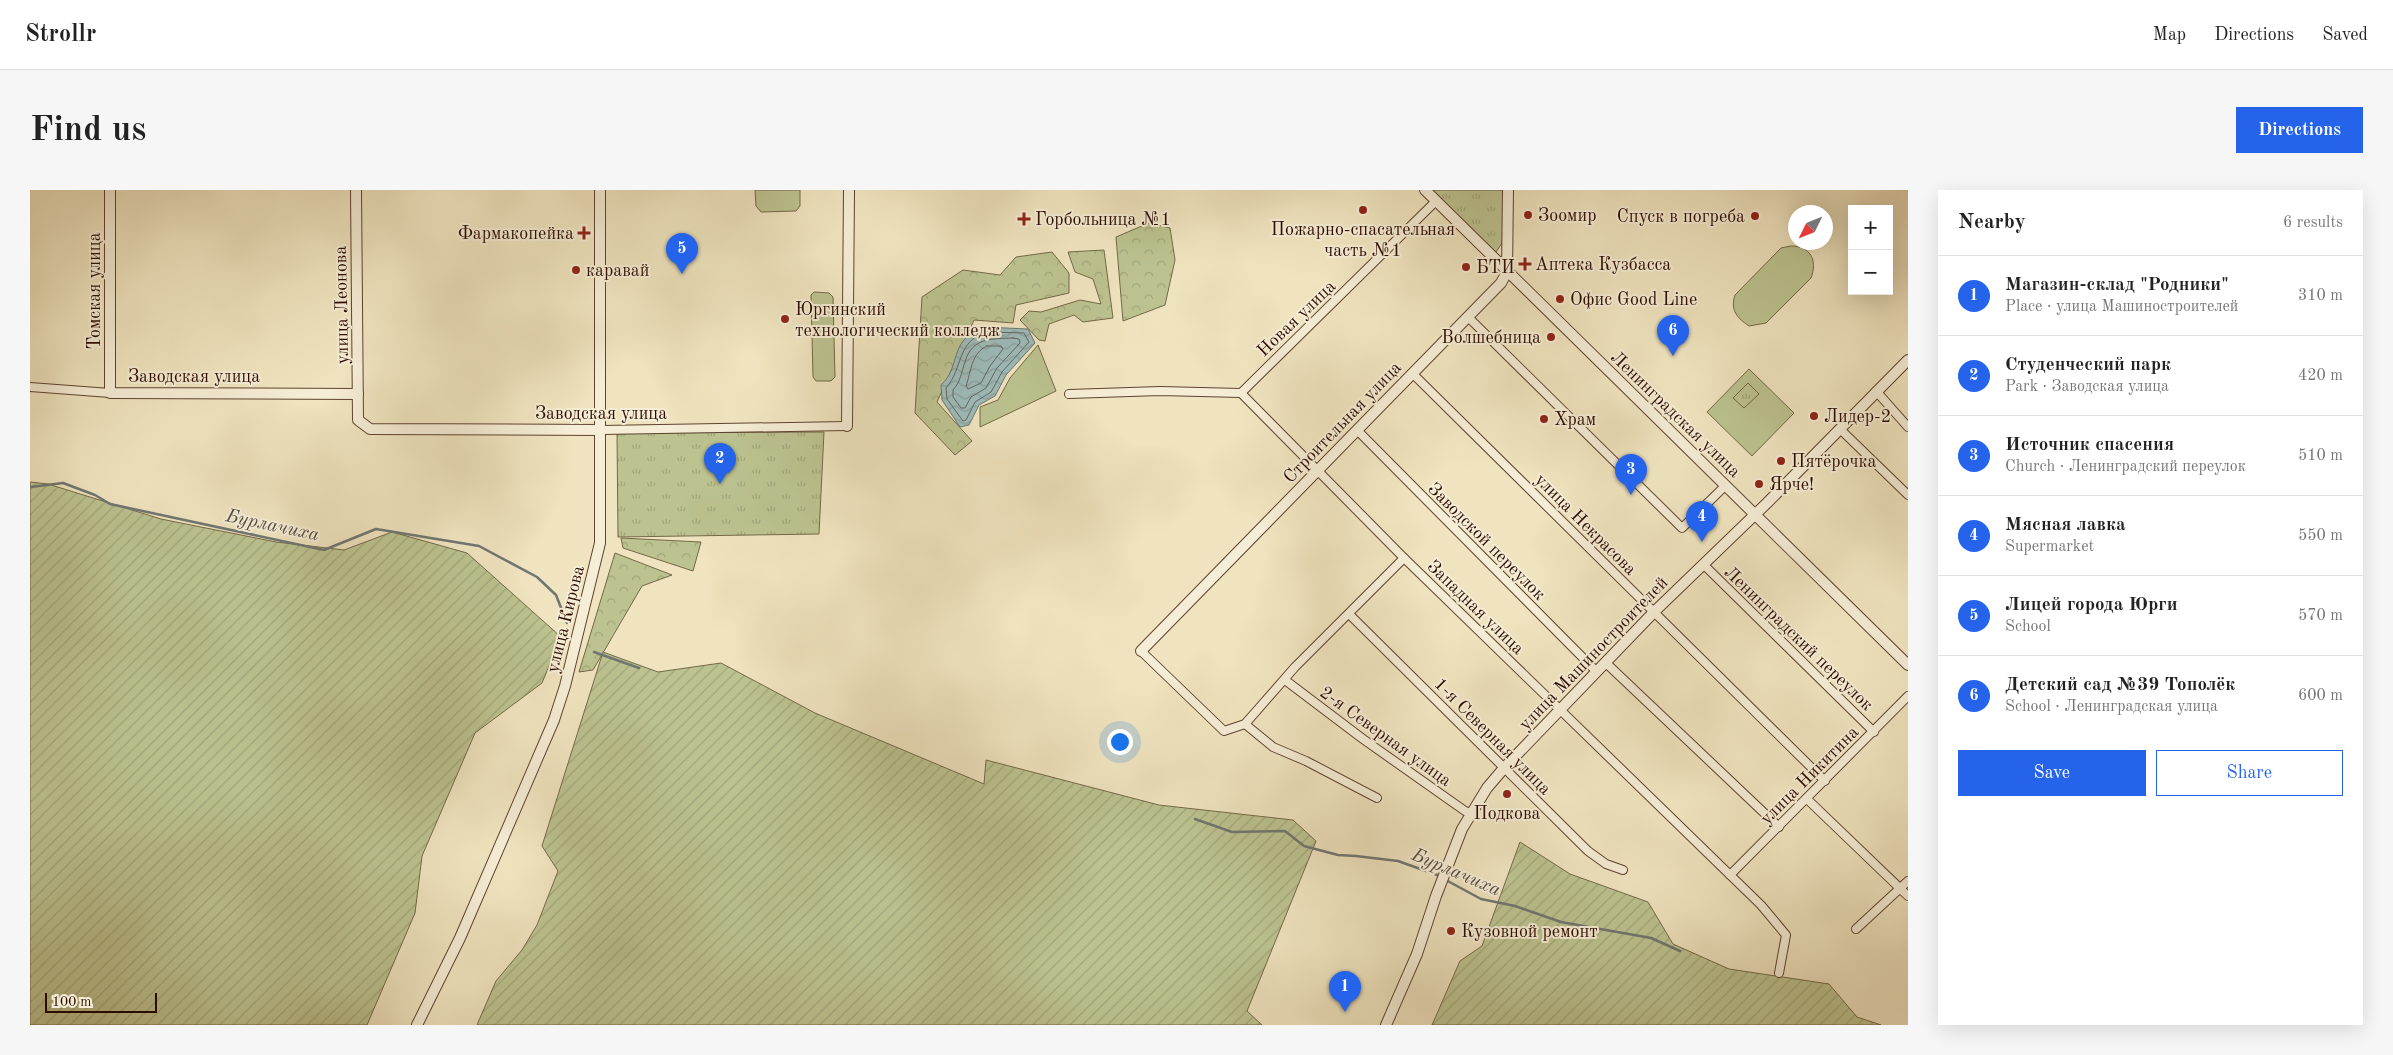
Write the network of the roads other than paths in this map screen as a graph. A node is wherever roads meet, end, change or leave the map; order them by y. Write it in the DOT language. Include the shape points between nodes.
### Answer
graph roads {
  1 [pos="110,190"];
  2 [pos="356,190"];
  3 [pos="600,190"];
  4 [pos="849,190"];
  5 [pos="1425,190"];
  6 [pos="1508,190"];
  7 [pos="1436,201"];
  8 [pos="1507,272"];
  9 [pos="1468,317"];
  10 [pos="1908,360"];
  11 [pos="1412,373"];
  12 [pos="30,387"];
  13 [pos="1876,391"];
  14 [pos="110,393"];
  15 [pos="1241,393"];
  16 [pos="358,394"];
  17 [pos="1069,394"];
  18 [pos="358,420"];
  19 [pos="847,426"];
  20 [pos="1908,427"];
  21 [pos="602,430"];
  22 [pos="1356,430"];
  23 [pos="1840,430"];
  24 [pos="1317,470"];
  25 [pos="1726,485"];
  26 [pos="1908,495"];
  27 [pos="1755,513"];
  28 [pos="1404,558"];
  29 [pos="1704,565"];
  30 [pos="1654,612"];
  31 [pos="1350,615"];
  32 [pos="1141,651"];
  33 [pos="1606,663"];
  34 [pos="1908,665"];
  35 [pos="1597,672"];
  36 [pos="1285,680"];
  37 [pos="1908,696"];
  38 [pos="1560,710"];
  39 [pos="1245,724"];
  40 [pos="1874,732"];
  41 [pos="1504,768"];
  42 [pos="1825,781"];
  43 [pos="1377,798"];
  44 [pos="1806,799"];
  45 [pos="1471,813"];
  46 [pos="1779,827"];
  47 [pos="1623,870"];
  48 [pos="1730,875"];
  49 [pos="1908,881"];
  50 [pos="1901,888"];
  51 [pos="1908,896"];
  52 [pos="1856,928"];
  53 [pos="1779,973"];
  54 [pos="417,1025"];
  55 [pos="1386,1025"];
  1 -- 14 [label="street, Томская улица"];
  2 -- 16 [label="street, улица Леонова"];
  3 -- 21 [label="street, улица Кирова"];
  4 -- 19 [label="street"];
  5 -- 7 [label="street, Ленинградская улица"];
  6 -- 8 [label="street"];
  7 -- 8 [label="street, Ленинградская улица"];
  7 -- 15 [label="street, Новая улица"];
  8 -- 9 [label="street, Строительная улица" via="1501,283"];
  8 -- 25 [label="street, Ленинградская улица"];
  9 -- 11 [label="street, Строительная улица"];
  9 -- 25 [label="street" via="1682,528"];
  10 -- 13 [label="street, улица Машиностроителей"];
  11 -- 22 [label="street, Строительная улица"];
  11 -- 30 [label="street, улица Некрасова"];
  12 -- 14 [label="street, Заводская улица"];
  13 -- 20 [label="street"];
  13 -- 23 [label="street, улица Машиностроителей"];
  14 -- 16 [label="street, Заводская улица"];
  15 -- 17 [label="street"];
  15 -- 24 [label="street, Западная улица"];
  16 -- 18 [label="street, улица Леонова"];
  18 -- 21 [label="street, Заводская улица" via="370,429"];
  19 -- 21 [label="street, Заводская улица"];
  21 -- 54 [label="street, улица Кирова" via="600,543 566,686 460,938"];
  22 -- 24 [label="street, Строительная улица"];
  22 -- 35 [label="street, Заводской переулок"];
  23 -- 26 [label="street"];
  23 -- 27 [label="street, улица Машиностроителей"];
  24 -- 28 [label="street, Западная улица"];
  24 -- 32 [label="street, Строительная улица"];
  25 -- 27 [label="street, Ленинградская улица"];
  27 -- 29 [label="street, улица Машиностроителей"];
  27 -- 34 [label="street, Ленинградская улица"];
  28 -- 31 [label="street"];
  28 -- 38 [label="street, Западная улица"];
  29 -- 30 [label="street, улица Машиностроителей"];
  29 -- 40 [label="street, Ленинградский переулок"];
  30 -- 33 [label="street, улица Машиностроителей"];
  30 -- 42 [label="street, улица Некрасова"];
  31 -- 36 [label="street"];
  31 -- 41 [label="street, 1-я Северная улица"];
  32 -- 39 [label="street" via="1224,731"];
  33 -- 35 [label="street, улица Машиностроителей"];
  33 -- 46 [label="street"];
  35 -- 38 [label="street, улица Машиностроителей"];
  36 -- 39 [label="street"];
  36 -- 45 [label="street, 2-я Северная улица" via="1363,739"];
  37 -- 40 [label="street, улица Никитина"];
  38 -- 41 [label="street, улица Машиностроителей"];
  38 -- 48 [label="street, Западная улица"];
  39 -- 43 [label="street" via="1288,756 1306,761"];
  40 -- 42 [label="street, улица Никитина"];
  41 -- 45 [label="street, улица Машиностроителей"];
  41 -- 47 [label="street, 1-я Северная улица" via="1588,851 1606,864"];
  42 -- 44 [label="street, улица Никитина"];
  44 -- 46 [label="street, улица Никитина"];
  44 -- 50 [label="street"];
  45 -- 55 [label="street, улица Машиностроителей"];
  46 -- 48 [label="street, улица Никитина"];
  48 -- 53 [label="street, Западная улица" via="1786,935"];
  49 -- 50 [label="street"];
  50 -- 51 [label="street"];
  50 -- 52 [label="street"];
}
